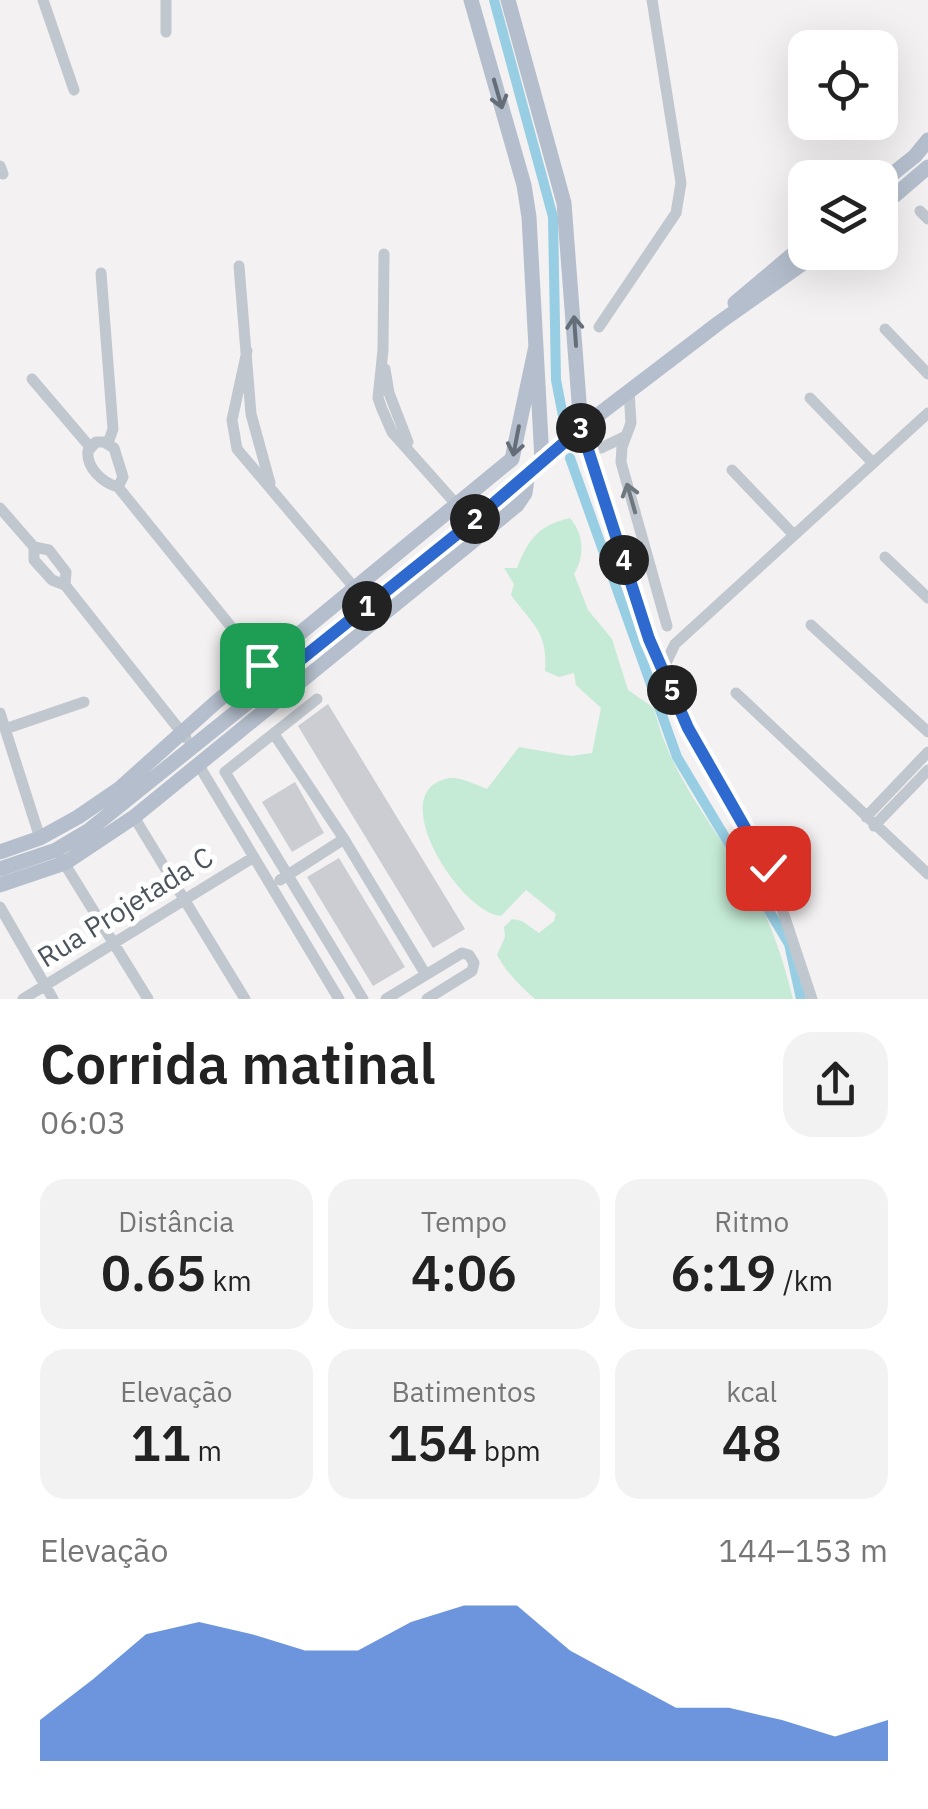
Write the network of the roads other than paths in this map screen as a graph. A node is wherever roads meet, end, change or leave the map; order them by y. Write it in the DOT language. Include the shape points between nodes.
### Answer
graph roads {
  1 [pos="166,0"];
  2 [pos="471,0"];
  3 [pos="508,0"];
  4 [pos="652,0"];
  5 [pos="41,1"];
  6 [pos="166,32"];
  7 [pos="74,90"];
  8 [pos="928,140"];
  9 [pos="928,168"];
  10 [pos="898,170"];
  11 [pos="898,193"];
  12 [pos="384,254"];
  13 [pos="788,258"];
  14 [pos="239,266"];
  15 [pos="793,270"];
  16 [pos="100,274"];
  17 [pos="720,322"];
  18 [pos="600,327"];
  19 [pos="885,329"];
  20 [pos="536,346"];
  21 [pos="247,351"];
  22 [pos="928,374"];
  23 [pos="32,379"];
  24 [pos="629,391"];
  25 [pos="810,398"];
  26 [pos="928,412"];
  27 [pos="256,436"];
  28 [pos="584,436"];
  29 [pos="626,436"];
  30 [pos="235,442"];
  31 [pos="108,443"];
  32 [pos="90,448"];
  33 [pos="542,460"];
  34 [pos="873,462"];
  35 [pos="732,470"];
  36 [pos="528,472"];
  37 [pos="118,487"];
  38 [pos="272,488"];
  39 [pos="457,505"];
  40 [pos="0,508"];
  41 [pos="472,522"];
  42 [pos="793,534"];
  43 [pos="885,557"];
  44 [pos="356,589"];
  45 [pos="928,598"];
  46 [pos="369,605"];
  47 [pos="811,625"];
  48 [pos="672,634"];
  49 [pos="651,641"];
  50 [pos="262,665"];
  51 [pos="663,669"];
  52 [pos="274,681"];
  53 [pos="736,694"];
  54 [pos="317,699"];
  55 [pos="84,702"];
  56 [pos="0,712"];
  57 [pos="6,729"];
  58 [pos="226,731"];
  59 [pos="928,732"];
  60 [pos="182,733"];
  61 [pos="274,734"];
  62 [pos="193,747"];
  63 [pos="928,752"];
  64 [pos="198,764"];
  65 [pos="928,770"];
  66 [pos="173,774"];
  67 [pos="134,817"];
  68 [pos="870,821"];
  69 [pos="40,838"];
  70 [pos="344,839"];
  71 [pos="0,852"];
  72 [pos="61,857"];
  73 [pos="254,857"];
  74 [pos="0,869"];
  75 [pos="928,874"];
  76 [pos="286,876"];
  77 [pos="0,885"];
  78 [pos="271,886"];
  79 [pos="183,899"];
  80 [pos="0,907"];
  81 [pos="114,943"];
  82 [pos="426,975"];
  83 [pos="45,986"];
  84 [pos="23,999"];
  85 [pos="53,999"];
  86 [pos="148,999"];
  87 [pos="245,999"];
  88 [pos="339,999"];
  89 [pos="363,999"];
  90 [pos="386,999"];
  91 [pos="427,999"];
  92 [pos="812,999"];
  1 -- 6 [label="street"];
  2 -- 20 [label="main road, one-way" via="524,185"];
  28 -- 3 [label="main road, one-way" via="564,203"];
  4 -- 18 [label="street" via="680,198"];
  5 -- 7 [label="street"];
  8 -- 10 [label="main road"];
  9 -- 11 [label="main road"];
  12 -- 39 [label="street" via="378,398 392,432"];
  13 -- 17 [label="main road"];
  14 -- 21 [label="street"];
  15 -- 17 [label="main road"];
  16 -- 31 [label="street" via="113,429"];
  17 -- 24 [label="main road"];
  19 -- 22 [label="street"];
  20 -- 33 [label="main road"];
  20 -- 39 [label="main road, one-way" via="512,459"];
  21 -- 27 [label="street"];
  21 -- 30 [label="street" via="232,420"];
  23 -- 32 [label="street"];
  24 -- 28 [label="main road"];
  24 -- 29 [label="street"];
  25 -- 34 [label="street"];
  26 -- 34 [label="street"];
  27 -- 30 [label="street"];
  27 -- 38 [label="street"];
  28 -- 29 [label="street" via="601,448"];
  28 -- 33 [label="main road"];
  28 -- 49 [label="street"];
  48 -- 29 [label="street, one-way" via="621,462"];
  30 -- 38 [label="street"];
  31 -- 32 [label="street"];
  31 -- 37 [label="street" via="123,477"];
  32 -- 37 [label="street" via="88,464"];
  33 -- 36 [label="main road"];
  34 -- 42 [label="street"];
  35 -- 42 [label="street"];
  36 -- 41 [label="main road"];
  36 -- 58 [label="main road" via="517,506"];
  37 -- 50 [label="street"];
  38 -- 44 [label="street"];
  39 -- 41 [label="street"];
  39 -- 44 [label="main road"];
  40 -- 60 [label="street" via="66,572 66,585"];
  41 -- 46 [label="main road"];
  42 -- 48 [label="street" via="691,630"];
  43 -- 45 [label="street"];
  44 -- 46 [label="street"];
  44 -- 50 [label="main road"];
  46 -- 52 [label="main road"];
  47 -- 59 [label="street"];
  48 -- 49 [label="street" via="655,629"];
  48 -- 49 [label="street" via="667,648"];
  48 -- 51 [label="street"];
  49 -- 51 [label="street"];
  50 -- 52 [label="street"];
  50 -- 60 [label="main road"];
  51 -- 92 [label="street" via="688,728 768,868"];
  52 -- 58 [label="main road"];
  53 -- 68 [label="street"];
  54 -- 61 [label="street"];
  55 -- 57 [label="street"];
  56 -- 57 [label="street"];
  57 -- 69 [label="street"];
  58 -- 62 [label="main road"];
  58 -- 64 [label="main road"];
  60 -- 62 [label="street"];
  60 -- 69 [label="main road" via="119,790"];
  61 -- 70 [label="street"];
  61 -- 76 [label="street" via="225,772"];
  62 -- 66 [label="main road"];
  63 -- 68 [label="street"];
  64 -- 66 [label="main road"];
  64 -- 73 [label="street"];
  65 -- 68 [label="street"];
  66 -- 67 [label="main road"];
  66 -- 72 [label="main road"];
  67 -- 72 [label="main road"];
  67 -- 79 [label="street"];
  68 -- 75 [label="street"];
  69 -- 71 [label="main road"];
  70 -- 76 [label="street"];
  70 -- 82 [label="street"];
  72 -- 74 [label="main road"];
  72 -- 77 [label="main road"];
  72 -- 81 [label="street"];
  73 -- 78 [label="street"];
  73 -- 79 [label="street, Rua Projetada C"];
  76 -- 78 [label="street"];
  76 -- 89 [label="street"];
  78 -- 88 [label="street"];
  79 -- 81 [label="street, Rua Projetada C"];
  79 -- 87 [label="street"];
  80 -- 83 [label="street"];
  81 -- 83 [label="street, Rua Projetada C"];
  81 -- 86 [label="street"];
  82 -- 90 [label="street"];
  82 -- 91 [label="street" via="462,953 474,963 472,971"];
  83 -- 84 [label="street, Rua Projetada C"];
  83 -- 85 [label="street"];
}
